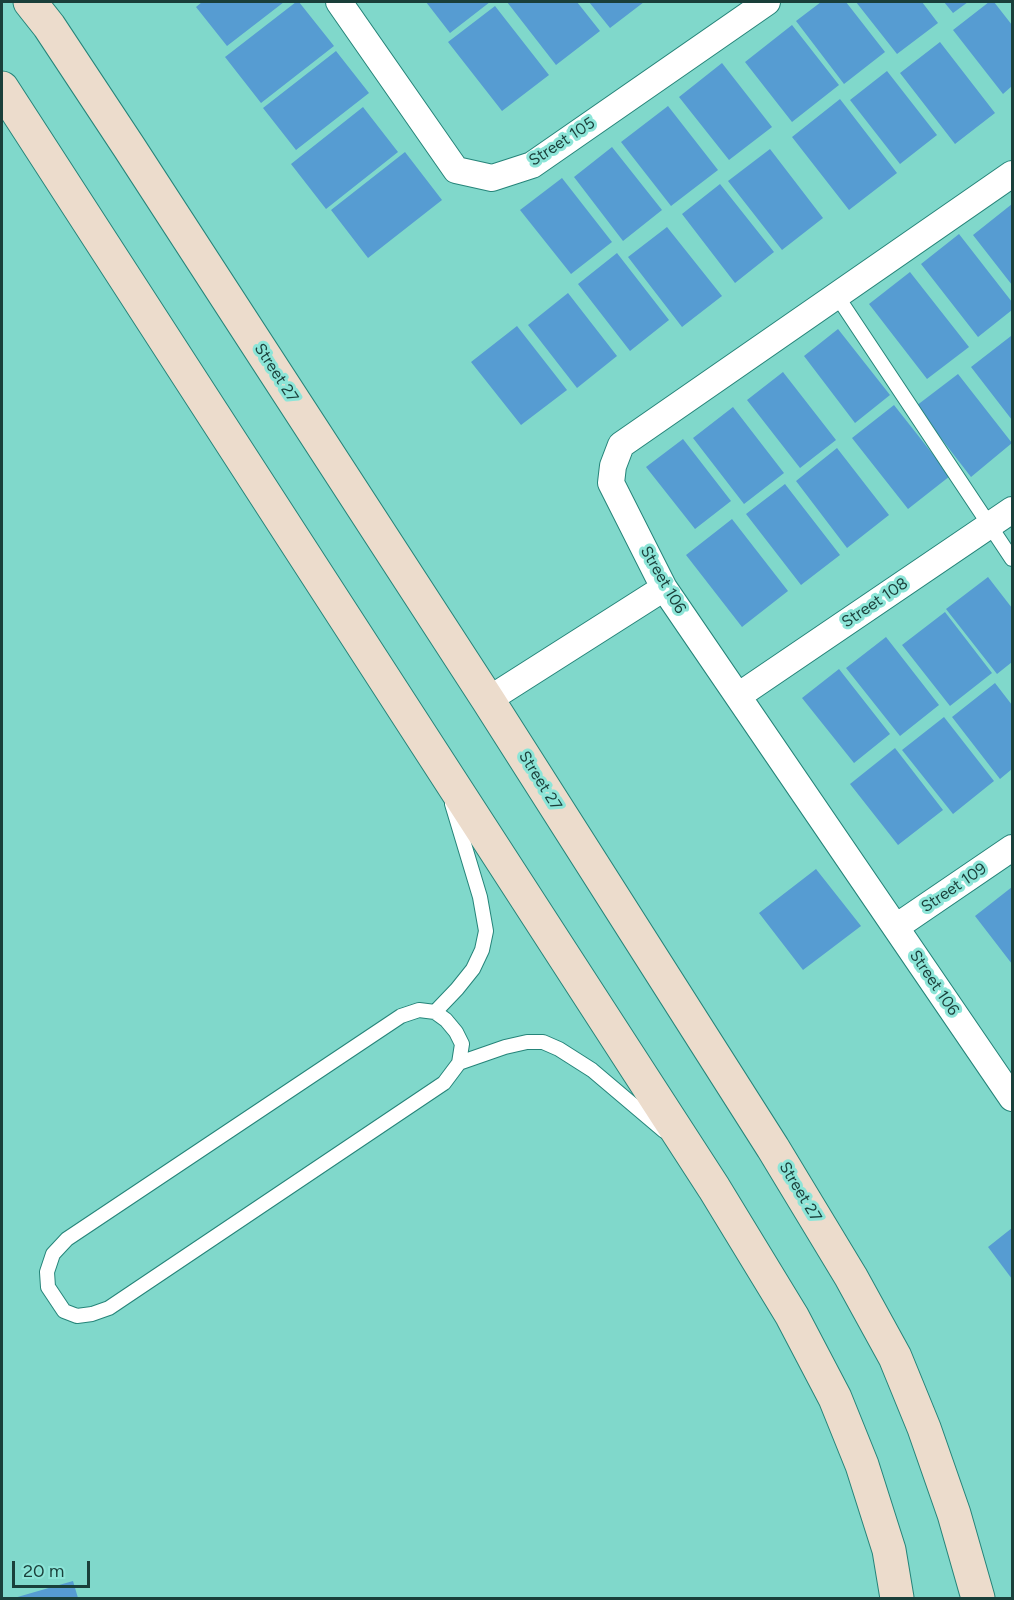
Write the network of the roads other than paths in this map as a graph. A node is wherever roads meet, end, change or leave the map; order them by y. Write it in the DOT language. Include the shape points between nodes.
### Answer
graph roads {
  1 [pos="30,2"];
  2 [pos="339,2"];
  3 [pos="767,2"];
  4 [pos="2,88"];
  5 [pos="1012,174"];
  6 [pos="837,296"];
  7 [pos="1012,510"];
  8 [pos="990,525"];
  9 [pos="1012,559"];
  10 [pos="664,588"];
  11 [pos="738,696"];
  12 [pos="488,699"];
  13 [pos="442,768"];
  14 [pos="1012,848"];
  15 [pos="896,927"];
  16 [pos="435,1012"];
  17 [pos="459,1063"];
  18 [pos="1012,1098"];
  19 [pos="692,1155"];
  20 [pos="897,1599"];
  21 [pos="978,1599"];
  1 -- 12 [label="main road, Street 27" via="50,26"];
  2 -- 3 [label="street, Street 105" via="456,170 492,178 532,165"];
  4 -- 13 [label="main road"];
  5 -- 6 [label="street, Street 106"];
  6 -- 8 [label="lane"];
  6 -- 10 [label="street, Street 106" via="621,445 611,483"];
  7 -- 8 [label="street, Street 108"];
  8 -- 9 [label="lane"];
  8 -- 11 [label="street, Street 108"];
  10 -- 11 [label="street, Street 106"];
  10 -- 12 [label="street"];
  11 -- 15 [label="street, Street 106"];
  12 -- 21 [label="main road, Street 27" via="857,1287 895,1357 924,1428"];
  13 -- 16 [label="lane" via="480,897 486,931 473,969"];
  13 -- 19 [label="main road"];
  14 -- 15 [label="street, Street 109"];
  15 -- 18 [label="street, Street 106"];
  16 -- 17 [label="lane" via="446,1020 462,1044"];
  16 -- 17 [label="lane" via="418,1010 401,1016 67,1239 53,1254 47,1272 48,1287 64,1311 77,1316 109,1308 437,1089"];
  17 -- 19 [label="lane" via="505,1047 543,1042 592,1070"];
  19 -- 20 [label="main road" via="792,1316 835,1398 862,1464 889,1550"];
}
